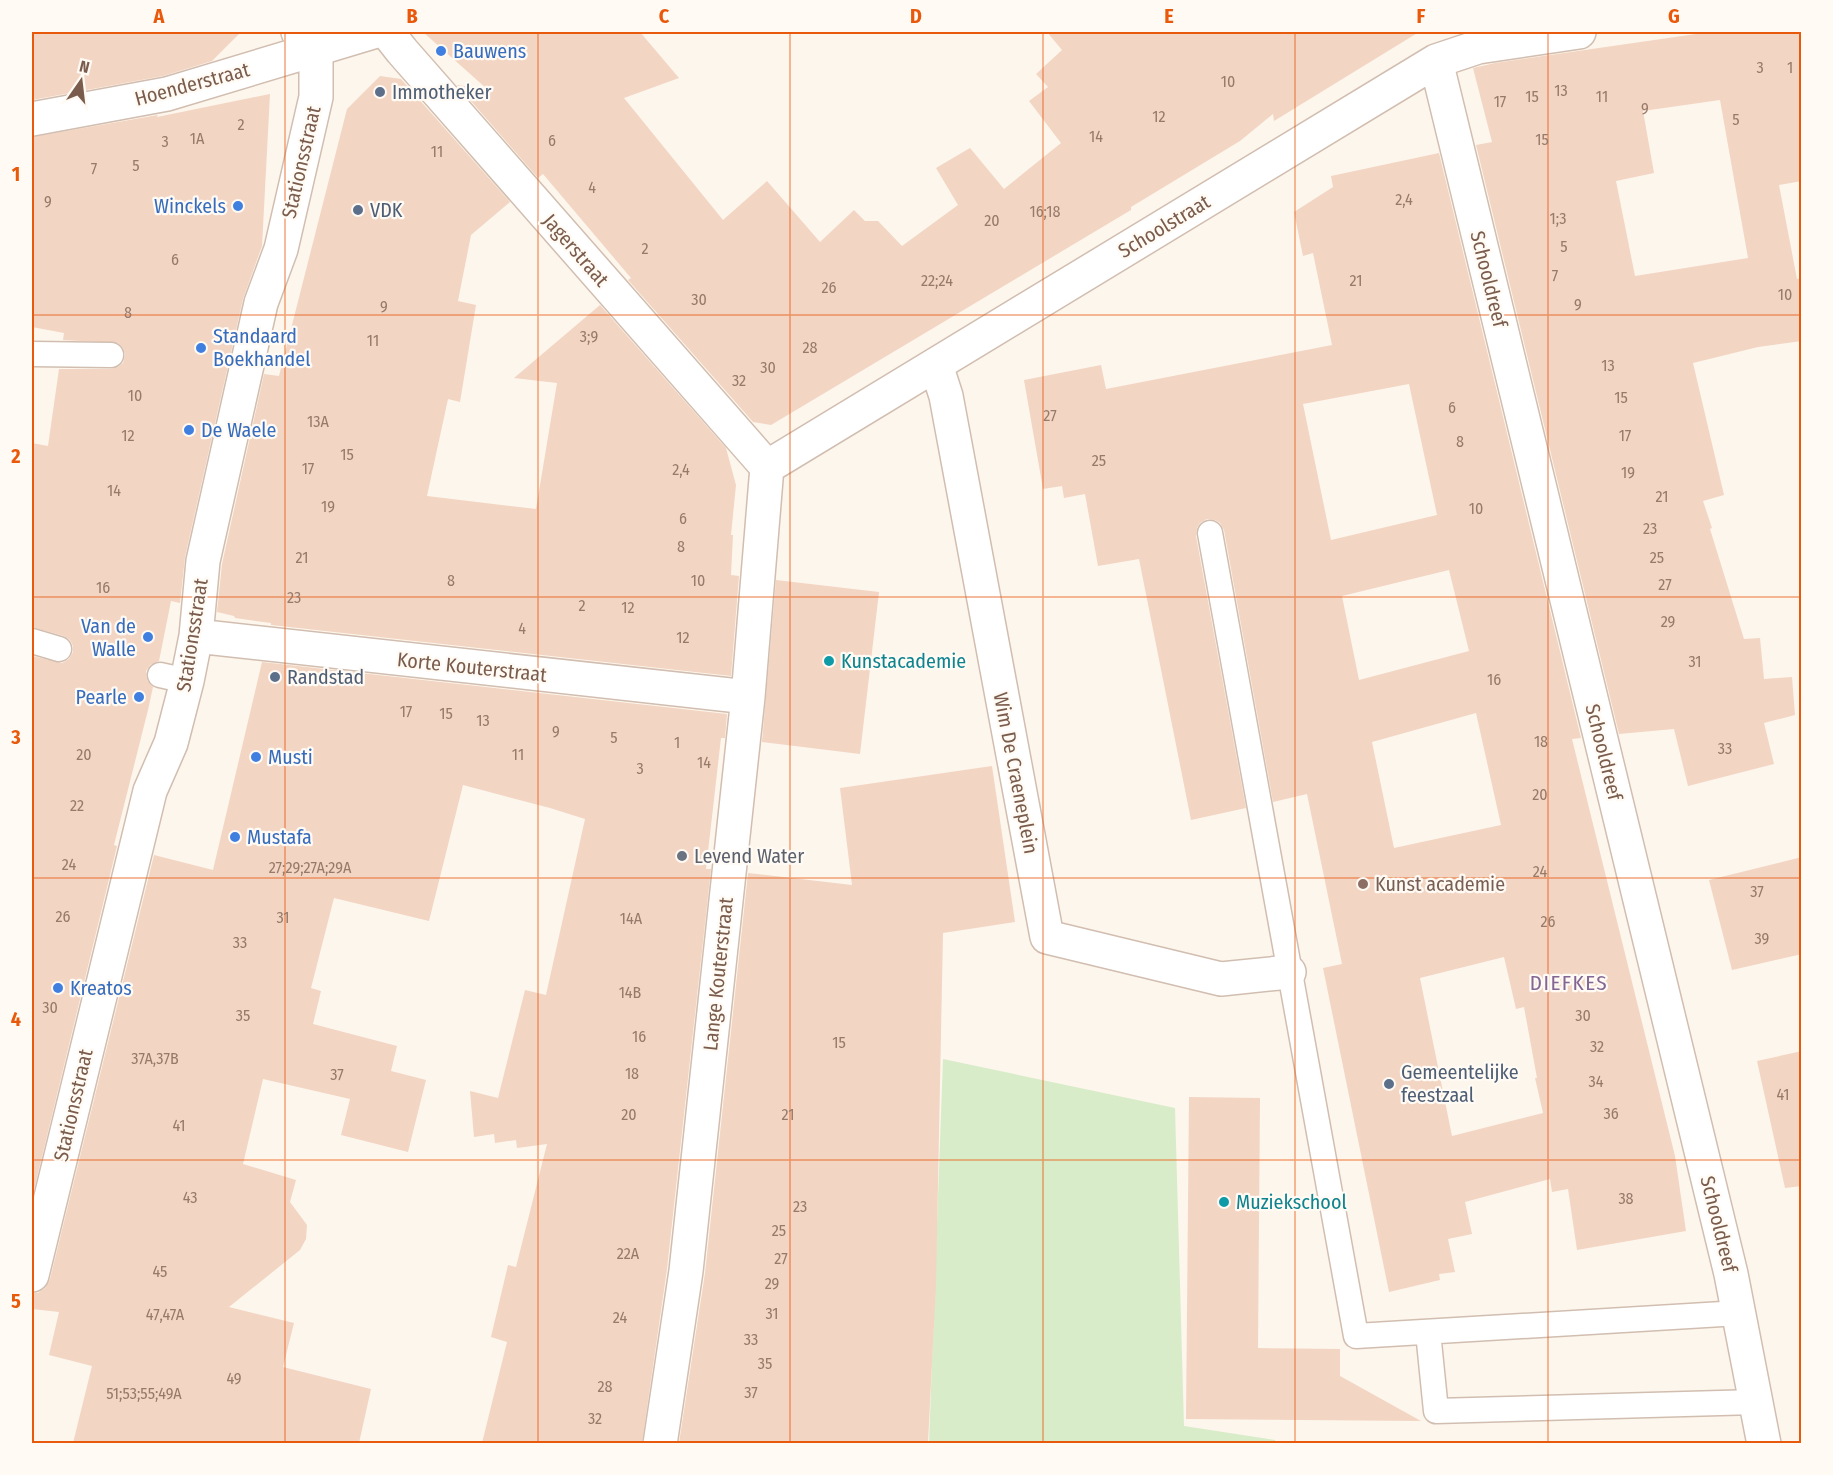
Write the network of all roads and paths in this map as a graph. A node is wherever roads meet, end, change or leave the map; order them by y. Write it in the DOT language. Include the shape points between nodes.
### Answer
graph roads {
  1 [pos="373,32"];
  2 [pos="387,32"];
  3 [pos="1579,32"];
  4 [pos="307,40"];
  5 [pos="1436,62"];
  6 [pos="32,119"];
  7 [pos="32,354"];
  8 [pos="111,355"];
  9 [pos="936,365"];
  10 [pos="768,467"];
  11 [pos="1210,533"];
  12 [pos="196,636"];
  13 [pos="32,642"];
  14 [pos="59,649"];
  15 [pos="748,697"];
  16 [pos="1289,972"];
  17 [pos="32,1275"];
  18 [pos="1739,1313"];
  19 [pos="1428,1332"];
  20 [pos="1756,1402"];
  21 [pos="660,1443"];
  22 [pos="1764,1443"];
  1 -- 4 [label="street"];
  2 -- 10 [label="street, Jagerstraat"];
  3 -- 5 [label="street, Schoolstraat" via="1478,47"];
  4 -- 6 [label="street, Hoenderstraat" via="167,94"];
  4 -- 12 [label="street, Stationsstraat" via="316,97 281,249 261,303 206,549"];
  5 -- 9 [label="street, Schoolstraat"];
  5 -- 18 [label="street, Schooldreef"];
  7 -- 8 [label="lane"];
  9 -- 10 [label="street, Schoolstraat"];
  9 -- 16 [label="street, Wim De Craeneplein" via="946,396 1047,937 1221,979"];
  10 -- 15 [label="street, Lange Kouterstraat"];
  11 -- 16 [label="lane"];
  12 -- 15 [label="street, Korte Kouterstraat"];
  12 -- 17 [label="street, Stationsstraat" via="173,678 171,743 150,791"];
  13 -- 14 [label="lane"];
  15 -- 21 [label="street, Lange Kouterstraat" via="686,1271"];
  16 -- 19 [label="lane" via="1356,1336"];
  18 -- 19 [label="lane"];
  18 -- 20 [label="street, Schooldreef"];
  19 -- 20 [label="lane" via="1436,1412"];
  20 -- 22 [label="street, Schooldreef"];
}
